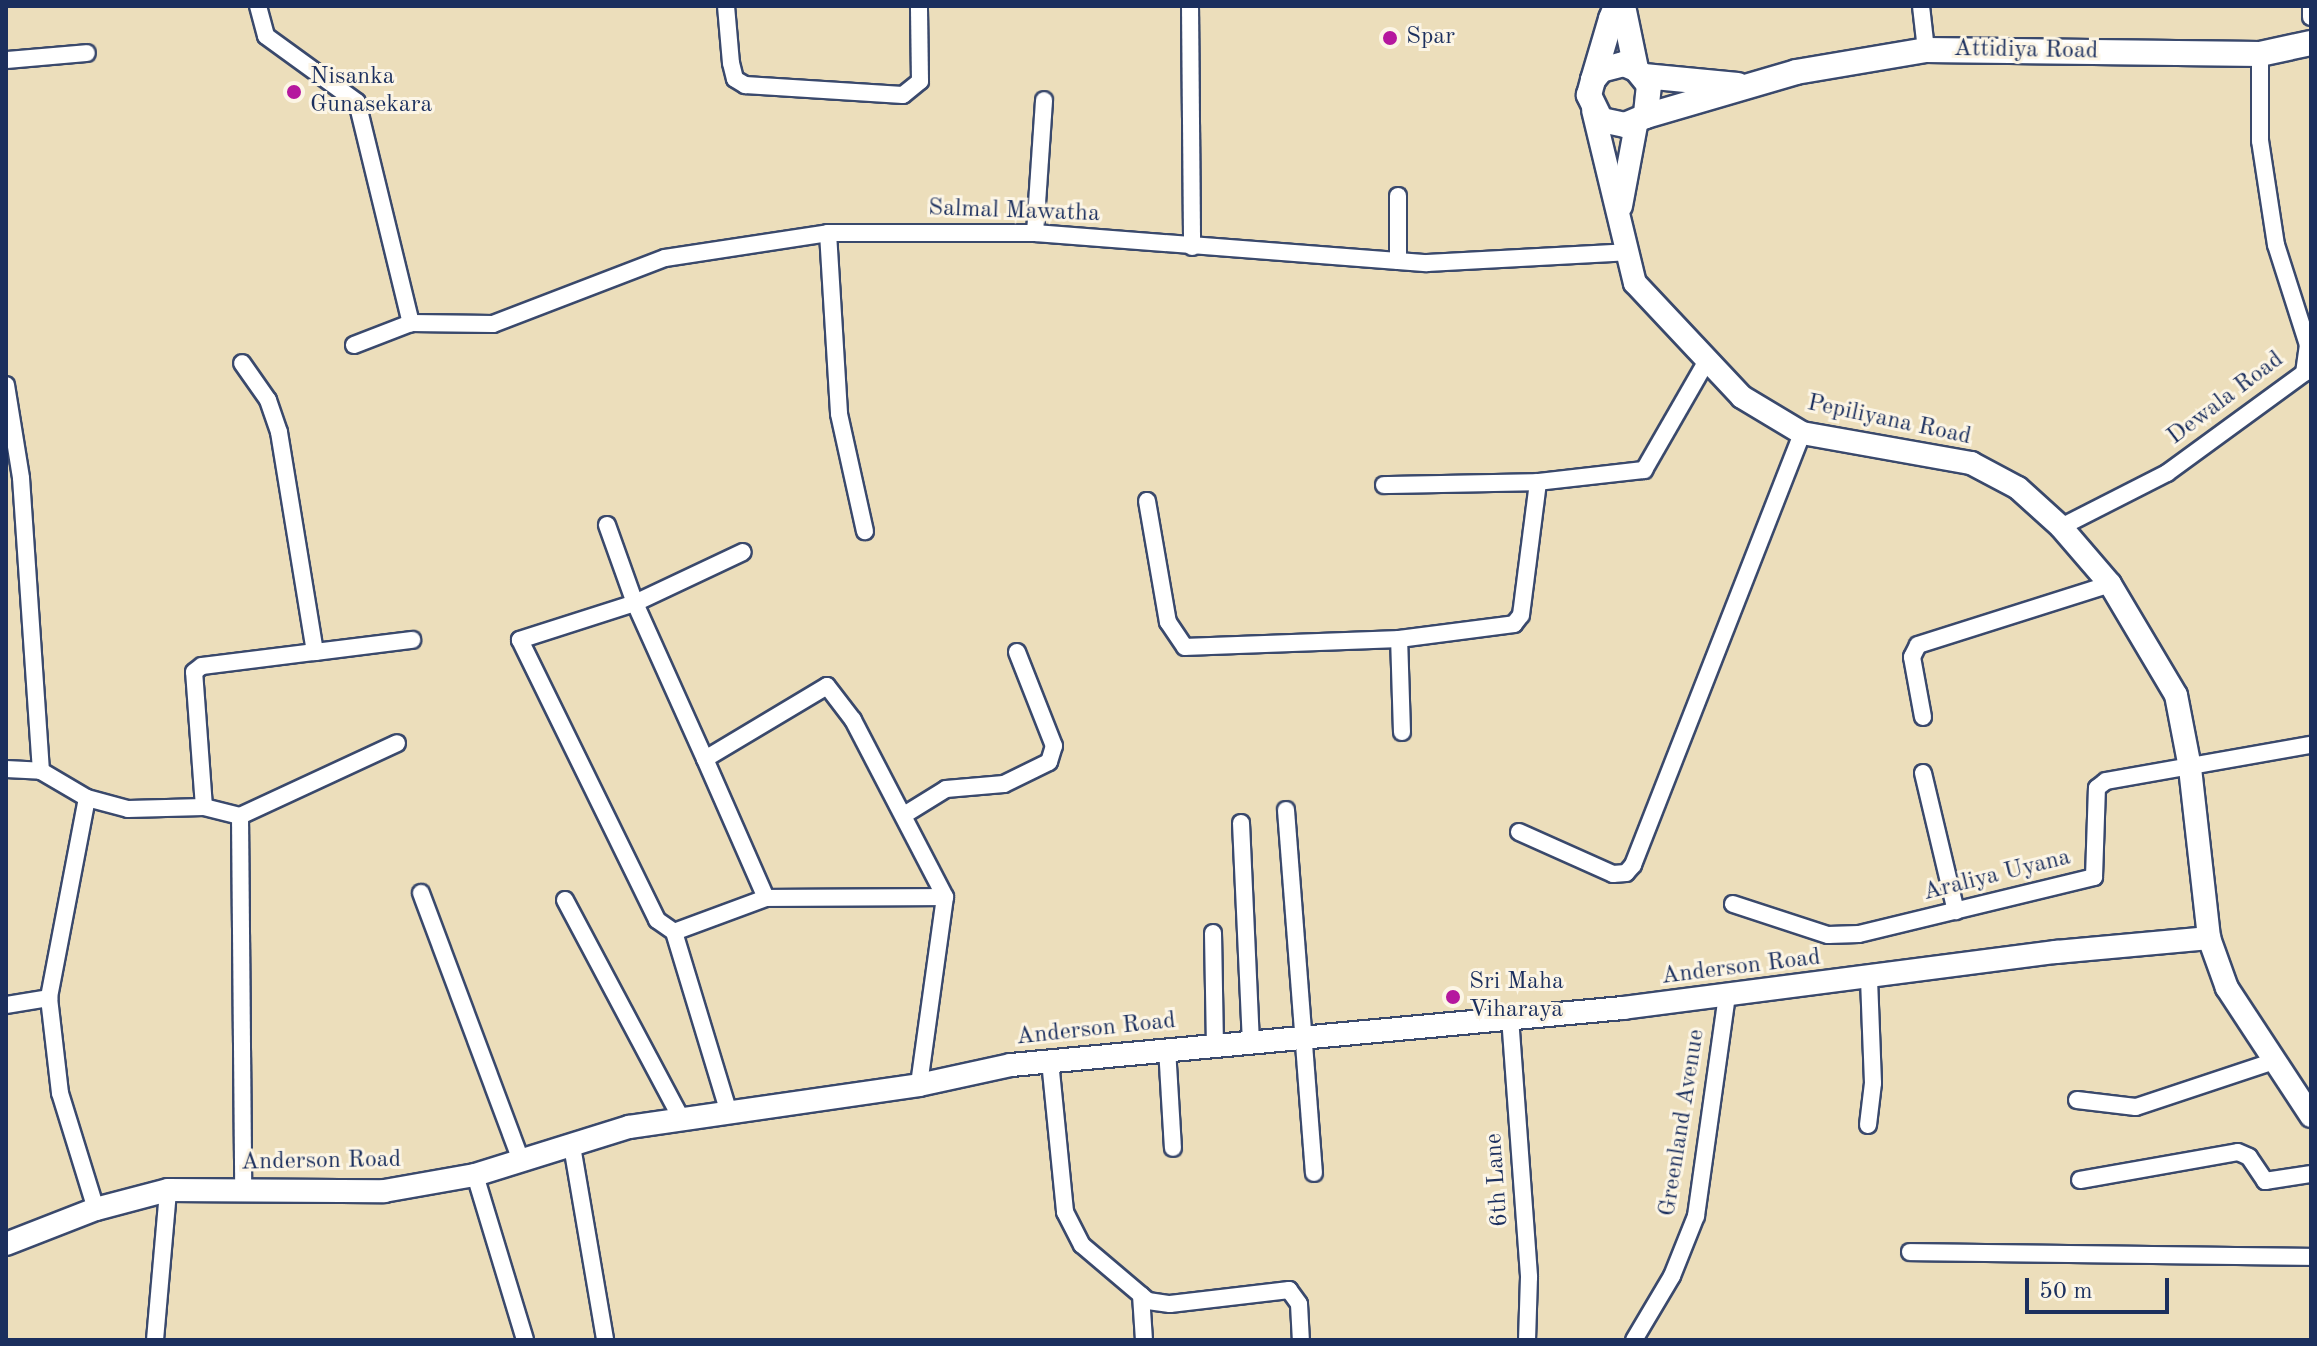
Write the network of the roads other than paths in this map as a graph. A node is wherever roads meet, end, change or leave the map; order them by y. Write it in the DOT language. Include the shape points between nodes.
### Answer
graph roads {
  1 [pos="258,6"];
  2 [pos="726,6"];
  3 [pos="919,6"];
  4 [pos="1190,6"];
  5 [pos="1616,6"];
  6 [pos="1623,6"];
  7 [pos="1921,6"];
  8 [pos="2311,6"];
  9 [pos="2311,17"];
  10 [pos="2311,43"];
  11 [pos="1926,50"];
  12 [pos="87,53"];
  13 [pos="2260,54"];
  14 [pos="6,60"];
  15 [pos="1640,72"];
  16 [pos="1593,80"];
  17 [pos="1744,86"];
  18 [pos="1044,100"];
  19 [pos="1593,110"];
  20 [pos="1642,118"];
  21 [pos="1398,196"];
  22 [pos="1621,216"];
  23 [pos="828,233"];
  24 [pos="1035,233"];
  25 [pos="1192,247"];
  26 [pos="1627,252"];
  27 [pos="1398,261"];
  28 [pos="411,323"];
  29 [pos="354,345"];
  30 [pos="1706,362"];
  31 [pos="242,363"];
  32 [pos="2308,378"];
  33 [pos="6,385"];
  34 [pos="1802,433"];
  35 [pos="1538,482"];
  36 [pos="1384,485"];
  37 [pos="1147,501"];
  38 [pos="607,525"];
  39 [pos="2061,527"];
  40 [pos="865,531"];
  41 [pos="743,552"];
  42 [pos="2110,584"];
  43 [pos="635,603"];
  44 [pos="1399,639"];
  45 [pos="412,640"];
  46 [pos="315,652"];
  47 [pos="1017,652"];
  48 [pos="1923,717"];
  49 [pos="1402,732"];
  50 [pos="397,743"];
  51 [pos="2311,745"];
  52 [pos="705,759"];
  53 [pos="2190,768"];
  54 [pos="6,769"];
  55 [pos="41,771"];
  56 [pos="1923,773"];
  57 [pos="87,798"];
  58 [pos="204,807"];
  59 [pos="1286,810"];
  60 [pos="904,815"];
  61 [pos="240,816"];
  62 [pos="1241,823"];
  63 [pos="1519,832"];
  64 [pos="421,893"];
  65 [pos="945,897"];
  66 [pos="766,898"];
  67 [pos="565,900"];
  68 [pos="1733,904"];
  69 [pos="1956,911"];
  70 [pos="674,932"];
  71 [pos="1213,933"];
  72 [pos="2209,938"];
  73 [pos="1869,979"];
  74 [pos="1727,996"];
  75 [pos="49,998"];
  76 [pos="6,1005"];
  77 [pos="1510,1017"];
  78 [pos="1305,1038"];
  79 [pos="1251,1041"];
  80 [pos="1215,1043"];
  81 [pos="1167,1048"];
  82 [pos="1050,1061"];
  83 [pos="2274,1061"];
  84 [pos="919,1085"];
  85 [pos="2077,1100"];
  86 [pos="728,1110"];
  87 [pos="2311,1116"];
  88 [pos="681,1118"];
  89 [pos="1868,1125"];
  90 [pos="572,1146"];
  91 [pos="1173,1148"];
  92 [pos="521,1161"];
  93 [pos="1314,1173"];
  94 [pos="2311,1174"];
  95 [pos="475,1175"];
  96 [pos="2080,1180"];
  97 [pos="168,1190"];
  98 [pos="243,1190"];
  99 [pos="96,1209"];
  100 [pos="6,1244"];
  101 [pos="1910,1252"];
  102 [pos="2311,1257"];
  103 [pos="1141,1295"];
  104 [pos="155,1340"];
  105 [pos="525,1340"];
  106 [pos="605,1340"];
  107 [pos="1144,1340"];
  108 [pos="1301,1340"];
  109 [pos="1527,1340"];
  110 [pos="1634,1340"];
  1 -- 28 [label="street" via="266,36 357,102"];
  2 -- 3 [label="street" via="731,63 735,79 745,85 903,95 920,81"];
  4 -- 25 [label="street"];
  5 -- 16 [label="main road"];
  6 -- 15 [label="main road"];
  7 -- 11 [label="street"];
  8 -- 9 [label="street"];
  10 -- 13 [label="main road, Attidiya Road"];
  11 -- 13 [label="main road, Attidiya Road"];
  11 -- 17 [label="main road, Attidiya Road"];
  12 -- 14 [label="street"];
  13 -- 32 [label="street, Dewala Road" via="2260,141 2276,245 2308,345"];
  15 -- 16 [label="main road" via="1624,64 1601,70"];
  15 -- 17 [label="main road"];
  15 -- 20 [label="main road" via="1650,102"];
  16 -- 19 [label="main road"];
  17 -- 20 [label="main road, Attidiya Road"];
  18 -- 24 [label="street"];
  19 -- 20 [label="main road" via="1601,120 1625,125"];
  19 -- 22 [label="main road"];
  20 -- 22 [label="main road" via="1624,168"];
  21 -- 27 [label="street"];
  22 -- 26 [label="main road, Pepiliyana Road"];
  23 -- 24 [label="street, Salmal Mawatha"];
  23 -- 28 [label="street, Salmal Mawatha" via="665,258 493,324"];
  23 -- 40 [label="street" via="839,414"];
  24 -- 25 [label="street, Salmal Mawatha"];
  25 -- 27 [label="street, Salmal Mawatha"];
  26 -- 27 [label="street, Salmal Mawatha"];
  26 -- 30 [label="main road, Pepiliyana Road" via="1635,283"];
  28 -- 29 [label="street"];
  30 -- 34 [label="main road, Pepiliyana Road" via="1742,397"];
  30 -- 35 [label="street" via="1644,470"];
  31 -- 46 [label="street" via="268,400 279,432"];
  32 -- 39 [label="street, Dewala Road" via="2167,473"];
  33 -- 55 [label="street" via="21,478"];
  34 -- 39 [label="main road, Pepiliyana Road" via="1971,463 2018,488"];
  34 -- 63 [label="street" via="1633,865 1626,873 1613,874"];
  35 -- 36 [label="street"];
  35 -- 44 [label="street" via="1521,615 1514,624"];
  37 -- 44 [label="street" via="1168,622 1185,647"];
  38 -- 43 [label="street"];
  39 -- 42 [label="main road, Pepiliyana Road"];
  41 -- 43 [label="street"];
  42 -- 48 [label="street" via="1918,645 1912,657"];
  42 -- 53 [label="main road, Pepiliyana Road" via="2169,681"];
  43 -- 52 [label="street"];
  43 -- 70 [label="street" via="520,640 657,920"];
  44 -- 49 [label="street"];
  45 -- 46 [label="street"];
  46 -- 58 [label="street" via="202,666 194,672"];
  47 -- 60 [label="street" via="1054,746 1049,762 1004,784 946,789"];
  50 -- 61 [label="street"];
  51 -- 53 [label="street"];
  52 -- 60 [label="street" via="827,686 853,720"];
  52 -- 66 [label="street"];
  53 -- 69 [label="street, Araliya Uyana" via="2106,781 2097,788 2094,877"];
  53 -- 72 [label="main road, Pepiliyana Road"];
  54 -- 55 [label="street"];
  55 -- 57 [label="street"];
  56 -- 69 [label="street"];
  57 -- 58 [label="street" via="128,809"];
  57 -- 75 [label="street"];
  58 -- 61 [label="street"];
  59 -- 78 [label="street"];
  60 -- 65 [label="street"];
  61 -- 98 [label="street"];
  62 -- 79 [label="street"];
  64 -- 92 [label="street"];
  65 -- 66 [label="street"];
  65 -- 84 [label="street"];
  66 -- 70 [label="street"];
  67 -- 88 [label="street"];
  68 -- 69 [label="street, Araliya Uyana" via="1828,935 1859,934"];
  70 -- 86 [label="street"];
  71 -- 80 [label="street"];
  72 -- 73 [label="main road, Anderson Road" via="2056,952"];
  72 -- 83 [label="main road, Pepiliyana Road" via="2227,988"];
  73 -- 74 [label="main road, Anderson Road"];
  73 -- 89 [label="street" via="1873,1083"];
  74 -- 77 [label="main road, Anderson Road"];
  74 -- 110 [label="street, Greenland Avenue" via="1696,1216 1672,1276"];
  75 -- 76 [label="street"];
  75 -- 99 [label="street" via="60,1093"];
  77 -- 78 [label="main road, Anderson Road"];
  77 -- 109 [label="street, 6th Lane" via="1529,1277"];
  78 -- 79 [label="main road, Anderson Road"];
  78 -- 93 [label="street"];
  79 -- 80 [label="main road, Anderson Road"];
  80 -- 81 [label="main road, Anderson Road"];
  81 -- 82 [label="main road, Anderson Road"];
  81 -- 91 [label="street"];
  82 -- 84 [label="main road, Anderson Road" via="957,1073"];
  82 -- 103 [label="street" via="1065,1212 1082,1245"];
  83 -- 85 [label="street" via="2136,1107"];
  83 -- 87 [label="main road, Pepiliyana Road"];
  84 -- 86 [label="main road, Anderson Road"];
  86 -- 88 [label="main road, Anderson Road"];
  88 -- 90 [label="main road, Anderson Road" via="629,1127"];
  90 -- 92 [label="main road, Anderson Road"];
  90 -- 106 [label="street"];
  92 -- 95 [label="main road, Anderson Road"];
  94 -- 96 [label="street" via="2265,1181 2249,1157 2238,1152"];
  95 -- 98 [label="main road, Anderson Road" via="384,1191"];
  95 -- 105 [label="street"];
  97 -- 98 [label="main road, Anderson Road"];
  97 -- 99 [label="main road, Anderson Road"];
  97 -- 104 [label="street"];
  99 -- 100 [label="main road, Anderson Road"];
  101 -- 102 [label="street"];
  103 -- 107 [label="street"];
  103 -- 108 [label="street" via="1170,1304 1289,1290 1299,1304"];
}
